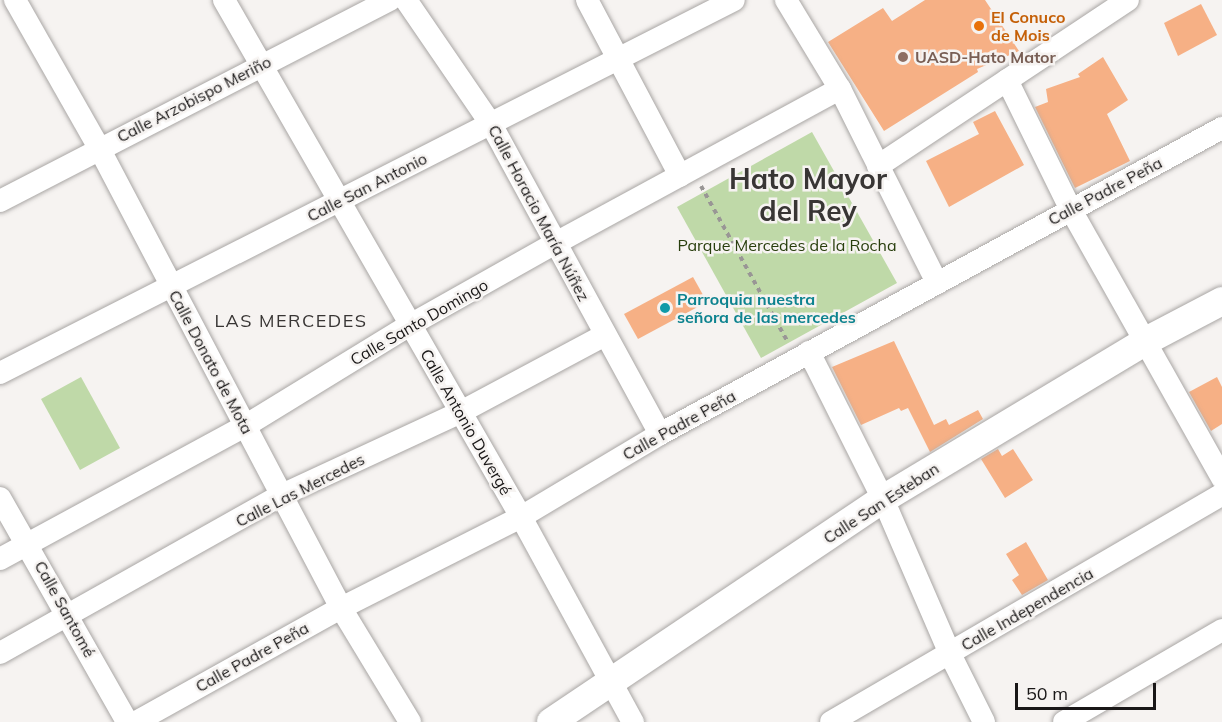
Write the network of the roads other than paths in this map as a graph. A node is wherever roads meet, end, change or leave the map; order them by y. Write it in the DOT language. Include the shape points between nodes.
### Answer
graph roads {
  1 [pos="224,0"];
  2 [pos="390,0"];
  3 [pos="406,0"];
  4 [pos="587,0"];
  5 [pos="734,0"];
  6 [pos="786,0"];
  7 [pos="1128,0"];
  8 [pos="15,4"];
  9 [pos="616,60"];
  10 [pos="260,66"];
  11 [pos="1007,80"];
  12 [pos="840,89"];
  13 [pos="491,123"];
  14 [pos="1222,128"];
  15 [pos="99,148"];
  16 [pos="878,166"];
  17 [pos="686,172"];
  18 [pos="339,200"];
  19 [pos="0,201"];
  20 [pos="1071,210"];
  21 [pos="554,244"];
  22 [pos="937,283"];
  23 [pos="170,286"];
  24 [pos="1222,301"];
  25 [pos="410,325"];
  26 [pos="605,335"];
  27 [pos="1144,342"];
  28 [pos="803,356"];
  29 [pos="0,373"];
  30 [pos="459,412"];
  31 [pos="245,426"];
  32 [pos="660,434"];
  33 [pos="1222,478"];
  34 [pos="1222,494"];
  35 [pos="282,495"];
  36 [pos="0,498"];
  37 [pos="883,499"];
  38 [pos="521,517"];
  39 [pos="29,543"];
  40 [pos="0,559"];
  41 [pos="341,608"];
  42 [pos="69,616"];
  43 [pos="1222,630"];
  44 [pos="0,653"];
  45 [pos="950,654"];
  46 [pos="610,684"];
  47 [pos="127,722"];
  48 [pos="136,722"];
  49 [pos="410,722"];
  50 [pos="551,722"];
  51 [pos="633,722"];
  52 [pos="831,722"];
  53 [pos="984,722"];
  54 [pos="1064,722"];
  1 -- 10 [label="street, Calle Antonio Duvergé"];
  2 -- 10 [label="street, Calle Arzobispo Meriño"];
  3 -- 13 [label="street, Calle Horacio María Núñez"];
  4 -- 9 [label="street"];
  5 -- 9 [label="street, Calle San Antonio"];
  6 -- 12 [label="street"];
  7 -- 11 [label="street"];
  8 -- 15 [label="street, Calle Donato de Mota"];
  9 -- 13 [label="street, Calle San Antonio"];
  9 -- 17 [label="street"];
  10 -- 15 [label="street, Calle Arzobispo Meriño"];
  10 -- 18 [label="street, Calle Antonio Duvergé"];
  11 -- 16 [label="street"];
  11 -- 20 [label="street"];
  12 -- 16 [label="street"];
  12 -- 17 [label="street, Calle Santo Domingo"];
  13 -- 18 [label="street, Calle San Antonio"];
  13 -- 21 [label="street, Calle Horacio María Núñez"];
  14 -- 20 [label="street, Calle Padre Peña"];
  15 -- 19 [label="street, Calle Arzobispo Meriño"];
  15 -- 23 [label="street, Calle Donato de Mota"];
  16 -- 22 [label="street"];
  17 -- 21 [label="street, Calle Santo Domingo"];
  18 -- 23 [label="street, Calle San Antonio"];
  18 -- 25 [label="street, Calle Antonio Duvergé"];
  20 -- 22 [label="street, Calle Padre Peña"];
  20 -- 27 [label="street"];
  21 -- 25 [label="street, Calle Santo Domingo"];
  21 -- 26 [label="street, Calle Horacio María Núñez"];
  22 -- 28 [label="street, Calle Padre Peña"];
  23 -- 29 [label="street, Calle San Antonio"];
  23 -- 31 [label="street, Calle Donato de Mota"];
  24 -- 27 [label="street, Calle San Esteban"];
  25 -- 30 [label="street, Calle Antonio Duvergé"];
  25 -- 31 [label="street, Calle Santo Domingo"];
  26 -- 30 [label="street, Calle Las Mercedes"];
  26 -- 32 [label="street, Calle Horacio María Núñez"];
  27 -- 33 [label="street"];
  27 -- 37 [label="street, Calle San Esteban"];
  28 -- 32 [label="street, Calle Padre Peña"];
  28 -- 37 [label="street"];
  30 -- 35 [label="street, Calle Las Mercedes"];
  30 -- 38 [label="street, Calle Antonio Duvergé"];
  31 -- 35 [label="street, Calle Donato de Mota"];
  31 -- 39 [label="street, Calle Santo Domingo"];
  32 -- 38 [label="street, Calle Padre Peña"];
  34 -- 45 [label="street, Calle Independencia"];
  35 -- 41 [label="street, Calle Donato de Mota"];
  35 -- 42 [label="street, Calle Las Mercedes"];
  36 -- 39 [label="street, Calle Santomé"];
  37 -- 45 [label="street"];
  37 -- 46 [label="street, Calle San Esteban"];
  38 -- 41 [label="street, Calle Padre Peña"];
  38 -- 46 [label="street, Calle Antonio Duvergé"];
  39 -- 40 [label="street, Calle Santo Domingo"];
  39 -- 42 [label="street, Calle Santomé"];
  41 -- 48 [label="street, Calle Padre Peña"];
  41 -- 49 [label="street, Calle Donato de Mota"];
  42 -- 44 [label="street, Calle Las Mercedes"];
  42 -- 47 [label="street, Calle Santomé"];
  43 -- 54 [label="street"];
  45 -- 52 [label="street, Calle Independencia"];
  45 -- 53 [label="street"];
  46 -- 50 [label="street, Calle San Esteban"];
  46 -- 51 [label="street, Calle Antonio Duvergé"];
}
